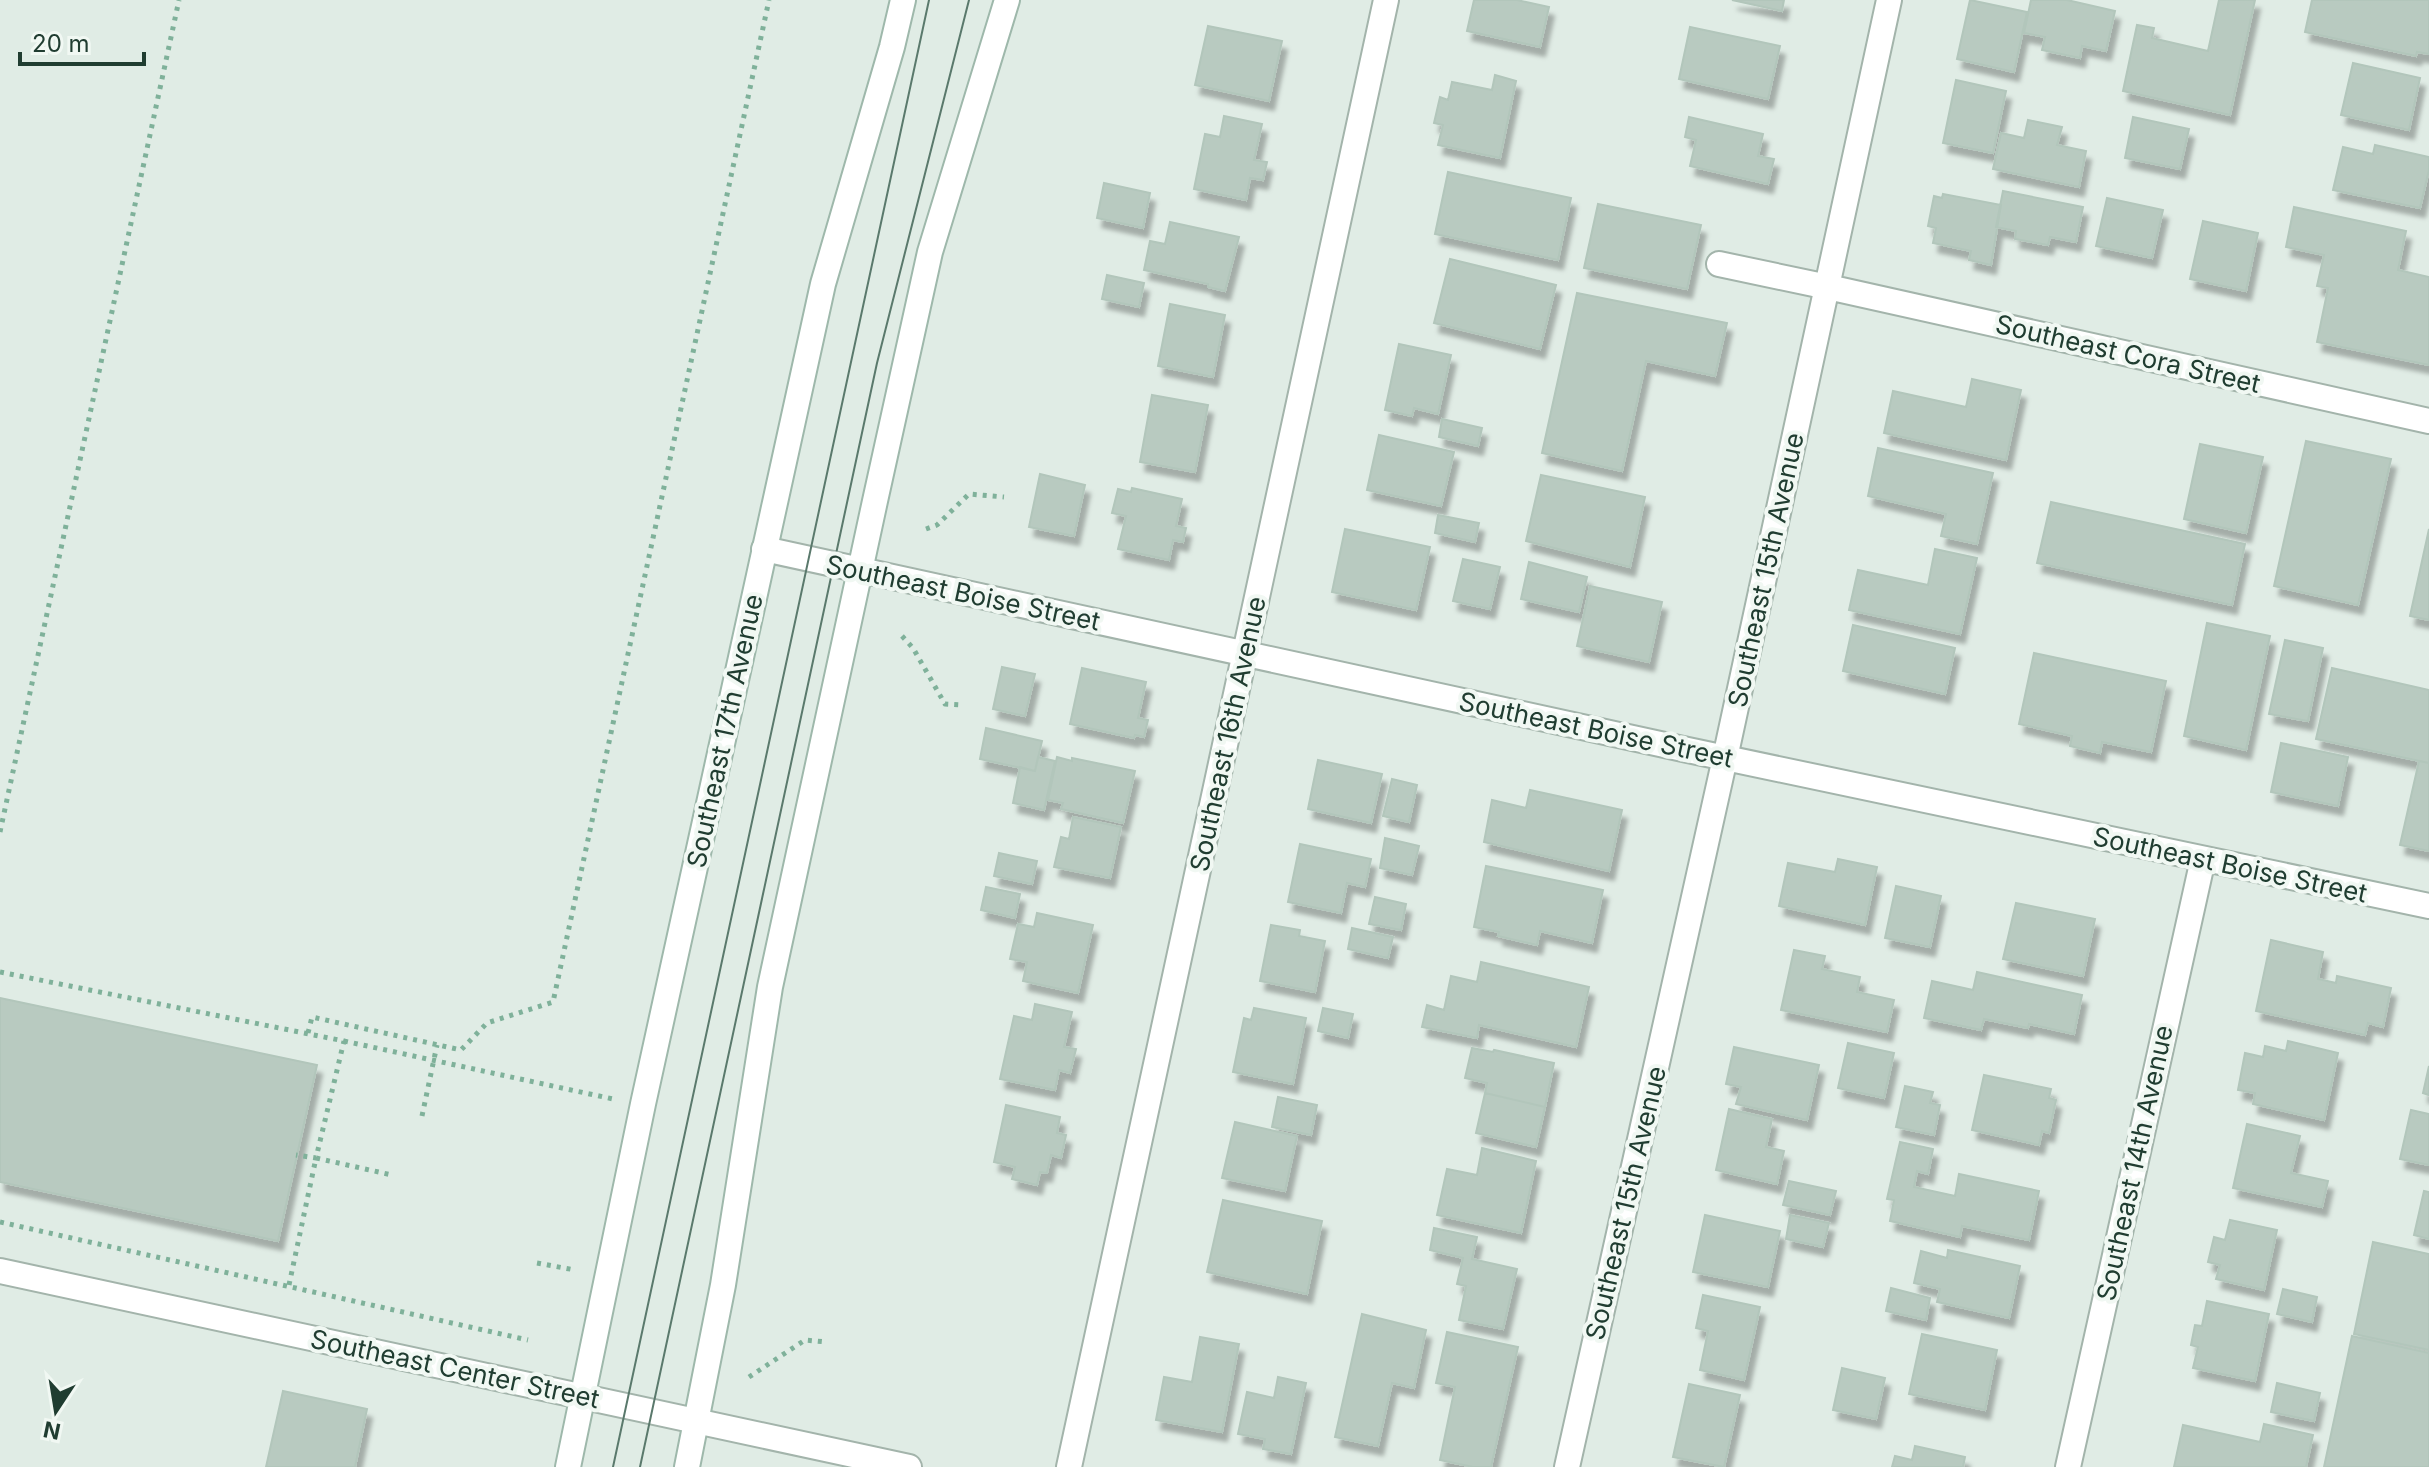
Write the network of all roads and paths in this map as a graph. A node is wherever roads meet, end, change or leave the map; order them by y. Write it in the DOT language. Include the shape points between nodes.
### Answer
graph roads {
  1 [pos="179,0"];
  2 [pos="769,0"];
  3 [pos="903,0"];
  4 [pos="1007,0"];
  5 [pos="1386,0"];
  6 [pos="1889,0"];
  7 [pos="1719,264"];
  8 [pos="1828,287"];
  9 [pos="2429,421"];
  10 [pos="1004,497"];
  11 [pos="926,529"];
  12 [pos="764,549"];
  13 [pos="860,570"];
  14 [pos="902,636"];
  15 [pos="1245,653"];
  16 [pos="962,705"];
  17 [pos="1725,758"];
  18 [pos="0,832"];
  19 [pos="2203,859"];
  20 [pos="2429,906"];
  21 [pos="0,972"];
  22 [pos="308,1033"];
  23 [pos="344,1041"];
  24 [pos="437,1045"];
  25 [pos="434,1060"];
  26 [pos="578,1092"];
  27 [pos="422,1116"];
  28 [pos="296,1155"];
  29 [pos="316,1158"];
  30 [pos="392,1175"];
  31 [pos="0,1222"];
  32 [pos="0,1271"];
  33 [pos="289,1285"];
  34 [pos="528,1340"];
  35 [pos="826,1342"];
  36 [pos="749,1377"];
  37 [pos="582,1396"];
  38 [pos="696,1421"];
  39 [pos="849,1461"];
  40 [pos="568,1467"];
  41 [pos="687,1467"];
  42 [pos="909,1467"];
  43 [pos="1069,1467"];
  44 [pos="1567,1467"];
  45 [pos="2068,1467"];
  1 -- 18 [label="path"];
  2 -- 24 [label="path" via="553,1002 487,1023 461,1050"];
  3 -- 12 [label="street, Southeast 17th Avenue" via="823,284"];
  4 -- 13 [label="street" via="930,252"];
  5 -- 15 [label="street, Southeast 16th Avenue"];
  6 -- 8 [label="street, Southeast 15th Avenue"];
  7 -- 8 [label="street, Southeast Cora Street"];
  8 -- 9 [label="street, Southeast Cora Street"];
  8 -- 17 [label="street, Southeast 15th Avenue"];
  10 -- 11 [label="path" via="969,494"];
  12 -- 13 [label="street, Southeast Boise Street"];
  12 -- 37 [label="street, Southeast 17th Avenue"];
  13 -- 15 [label="street, Southeast Boise Street"];
  13 -- 38 [label="street" via="770,987"];
  14 -- 16 [label="path" via="945,704"];
  15 -- 17 [label="street, Southeast Boise Street"];
  15 -- 43 [label="street, Southeast 16th Avenue"];
  17 -- 19 [label="street, Southeast Boise Street"];
  17 -- 44 [label="street, Southeast 15th Avenue"];
  19 -- 20 [label="street, Southeast Boise Street"];
  19 -- 45 [label="street, Southeast 14th Avenue"];
  21 -- 22 [label="path"];
  22 -- 23 [label="path"];
  22 -- 24 [label="path" via="312,1017"];
  23 -- 25 [label="path"];
  23 -- 29 [label="path"];
  24 -- 25 [label="path"];
  25 -- 26 [label="path"];
  25 -- 27 [label="path"];
  28 -- 29 [label="path"];
  29 -- 30 [label="path"];
  29 -- 33 [label="path"];
  31 -- 33 [label="path, Southeast Center Street"];
  32 -- 37 [label="street, Southeast Center Street"];
  33 -- 34 [label="path, Southeast Center Street"];
  35 -- 36 [label="path" via="805,1340"];
  37 -- 38 [label="street, Southeast Center Street"];
  37 -- 40 [label="street, Southeast 17th Avenue"];
  38 -- 39 [label="street, Southeast Center Street"];
  38 -- 41 [label="street"];
  39 -- 42 [label="street, Southeast Center Street"];
}
